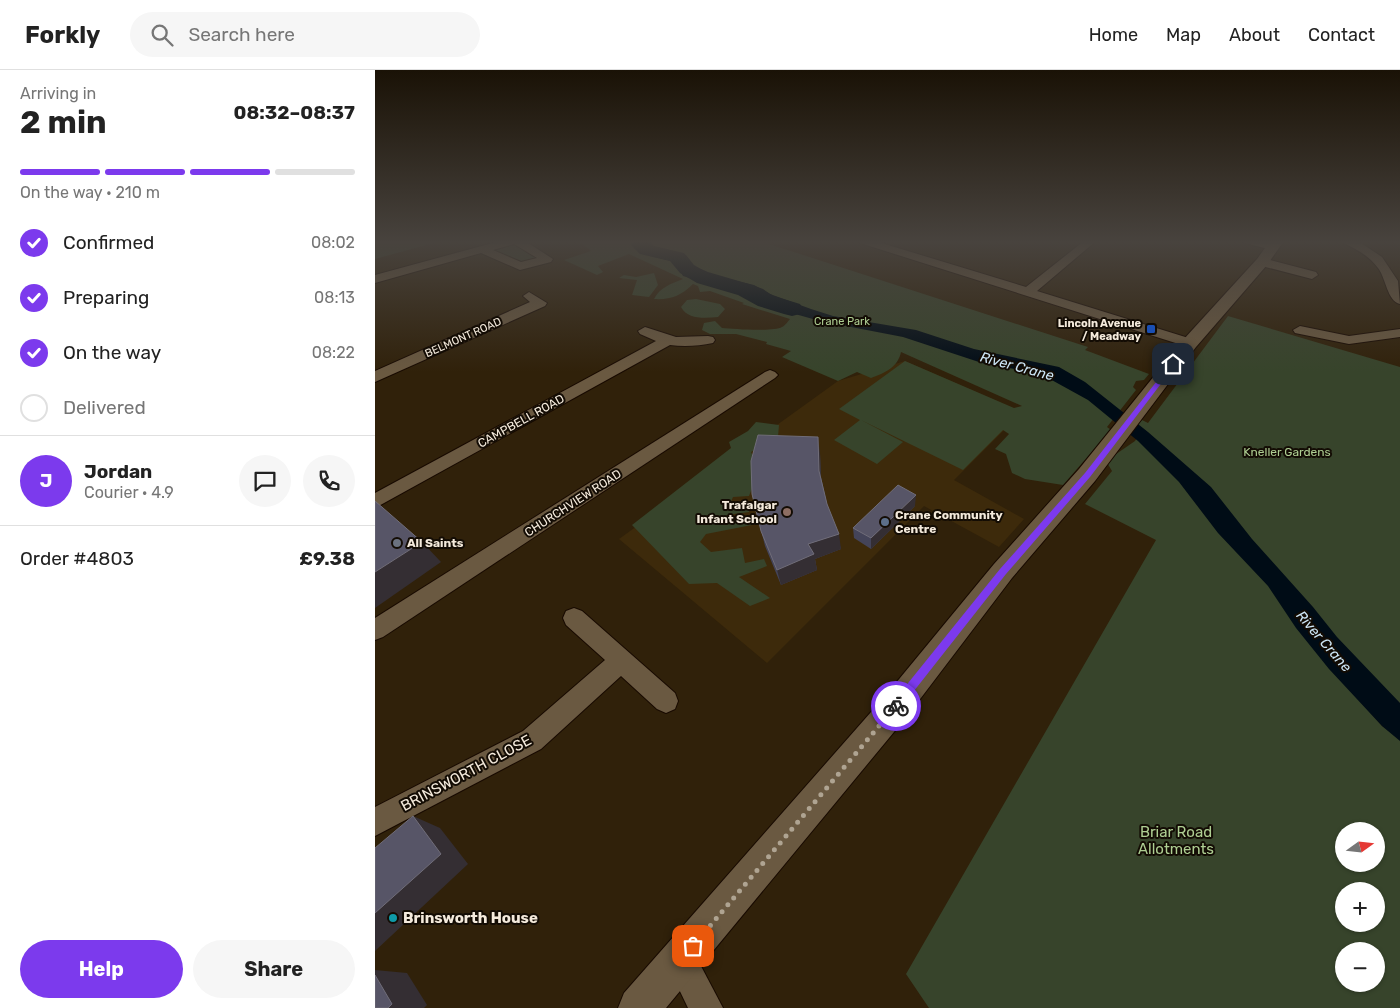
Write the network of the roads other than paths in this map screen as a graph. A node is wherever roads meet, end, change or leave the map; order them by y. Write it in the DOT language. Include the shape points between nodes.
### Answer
graph roads {
  1 [pos="1008,285"];
  2 [pos="1037,285"];
  3 [pos="1242,285"];
  4 [pos="1397,285"];
  5 [pos="1029,291"];
  6 [pos="529,296"];
  7 [pos="1400,300"];
  8 [pos="1300,330"];
  9 [pos="645,331"];
  10 [pos="1400,333"];
  11 [pos="708,340"];
  12 [pos="666,341"];
  13 [pos="1190,343"];
  14 [pos="770,375"];
  15 [pos="375,377"];
  16 [pos="375,501"];
  17 [pos="574,618"];
  18 [pos="375,630"];
  19 [pos="621,661"];
  20 [pos="666,701"];
  21 [pos="375,822"];
  22 [pos="681,960"];
  23 [pos="639,1008"];
  24 [pos="705,1008"];
  1 -- 5 [label="street"];
  2 -- 5 [label="street"];
  3 -- 13 [label="street"];
  4 -- 7 [label="street"];
  5 -- 13 [label="street"];
  6 -- 15 [label="street, BELMONT ROAD" via="539,303"];
  8 -- 10 [label="street" via="1349,340"];
  9 -- 12 [label="street"];
  11 -- 12 [label="street"];
  12 -- 16 [label="street, CAMPBELL ROAD"];
  13 -- 22 [label="street" via="1087,475 1003,571 897,705"];
  14 -- 18 [label="street, CHURCHVIEW ROAD"];
  17 -- 19 [label="street"];
  19 -- 20 [label="street"];
  19 -- 21 [label="street, BRINSWORTH CLOSE" via="533,740"];
  22 -- 23 [label="street"];
  22 -- 24 [label="street"];
}
